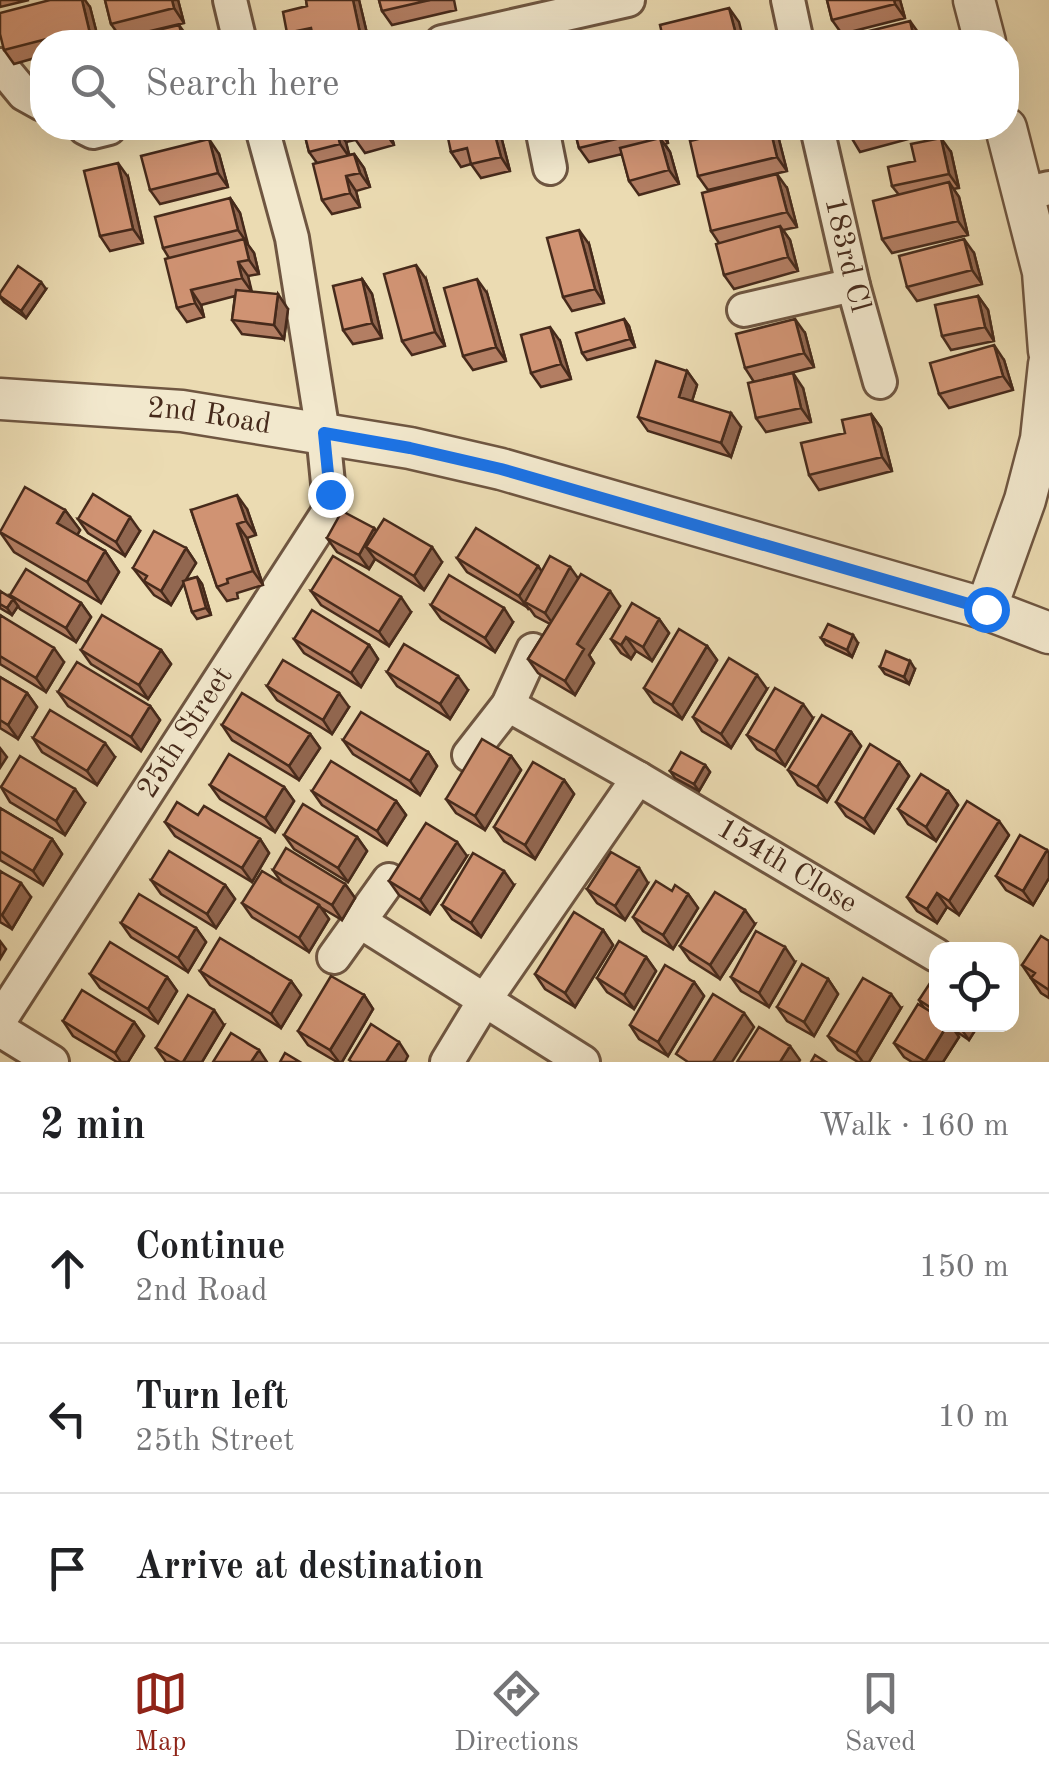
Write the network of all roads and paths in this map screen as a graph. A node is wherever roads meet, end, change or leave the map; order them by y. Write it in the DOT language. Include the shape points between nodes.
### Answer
graph roads {
  1 [pos="230,0"];
  2 [pos="628,0"];
  3 [pos="788,0"];
  4 [pos="974,0"];
  5 [pos="515,22"];
  6 [pos="237,30"];
  7 [pos="486,30"];
  8 [pos="794,30"];
  9 [pos="982,30"];
  10 [pos="0,65"];
  11 [pos="30,97"];
  12 [pos="265,140"];
  13 [pos="544,140"];
  14 [pos="820,140"];
  15 [pos="1012,140"];
  16 [pos="550,168"];
  17 [pos="1036,191"];
  18 [pos="853,285"];
  19 [pos="744,310"];
  20 [pos="1049,350"];
  21 [pos="1049,364"];
  22 [pos="880,382"];
  23 [pos="0,399"];
  24 [pos="324,433"];
  25 [pos="986,609"];
  26 [pos="1049,633"];
  27 [pos="533,650"];
  28 [pos="508,705"];
  29 [pos="469,755"];
  30 [pos="638,778"];
  31 [pos="389,880"];
  32 [pos="359,922"];
  33 [pos="929,951"];
  34 [pos="334,956"];
  35 [pos="484,1001"];
  36 [pos="0,1020"];
  37 [pos="0,1030"];
  38 [pos="52,1062"];
  39 [pos="448,1062"];
  40 [pos="584,1062"];
  1 -- 6 [label="street"];
  2 -- 5 [label="street"];
  3 -- 8 [label="street"];
  4 -- 9 [label="street"];
  5 -- 7 [label="street"];
  10 -- 11 [label="street"];
  12 -- 24 [label="street, 25th Street" via="292,238"];
  13 -- 16 [label="street"];
  14 -- 18 [label="street, 183rd Cl"];
  15 -- 17 [label="street"];
  17 -- 20 [label="street"];
  18 -- 19 [label="street"];
  18 -- 22 [label="street, 183rd Cl"];
  21 -- 25 [label="street" via="1041,439"];
  23 -- 24 [label="street, 2nd Road" via="182,411"];
  24 -- 25 [label="street, 2nd Road" via="501,469"];
  24 -- 36 [label="street, 25th Street" via="328,514"];
  25 -- 26 [label="street, 2nd Road"];
  27 -- 28 [label="street"];
  28 -- 29 [label="street"];
  28 -- 30 [label="street, 154th Close"];
  30 -- 33 [label="street, 154th Close"];
  30 -- 35 [label="street"];
  31 -- 32 [label="street"];
  32 -- 34 [label="street"];
  32 -- 35 [label="street"];
  35 -- 39 [label="street"];
  35 -- 40 [label="street"];
  37 -- 38 [label="street"];
}
